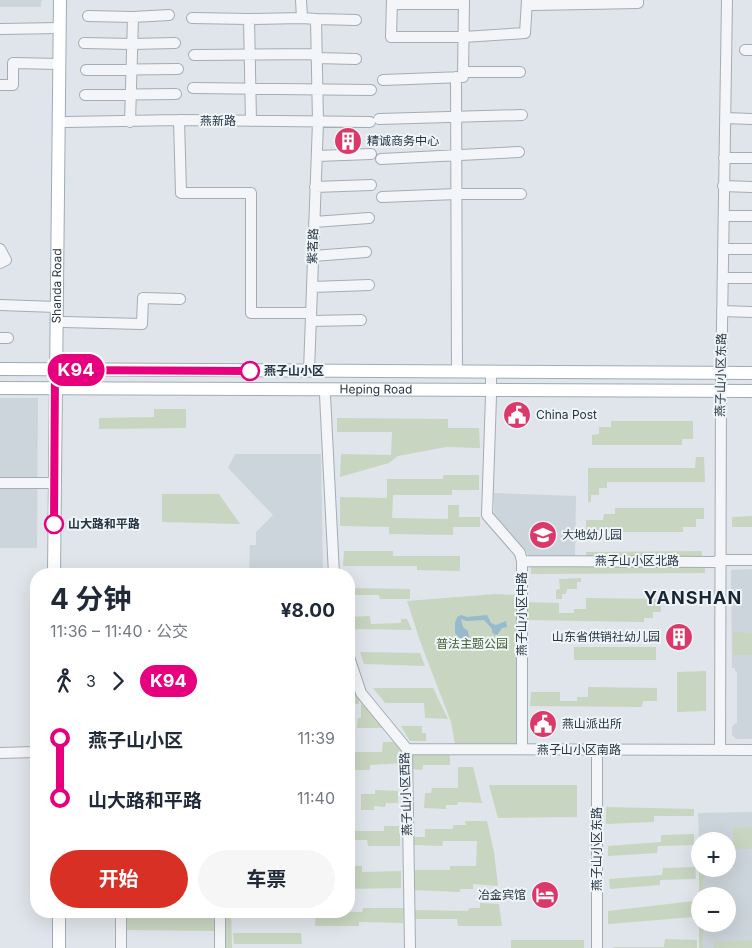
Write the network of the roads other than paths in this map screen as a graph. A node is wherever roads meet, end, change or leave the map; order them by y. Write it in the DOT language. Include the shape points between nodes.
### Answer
graph roads {
  1 [pos="60,0"];
  2 [pos="67,0"];
  3 [pos="301,0"];
  4 [pos="527,0"];
  5 [pos="533,0"];
  6 [pos="638,0"];
  7 [pos="727,0"];
  8 [pos="392,2"];
  9 [pos="464,2"];
  10 [pos="169,15"];
  11 [pos="88,16"];
  12 [pos="133,17"];
  13 [pos="192,18"];
  14 [pos="302,18"];
  15 [pos="249,19"];
  16 [pos="316,19"];
  17 [pos="356,20"];
  18 [pos="60,28"];
  19 [pos="0,29"];
  20 [pos="464,37"];
  21 [pos="84,43"];
  22 [pos="175,43"];
  23 [pos="132,44"];
  24 [pos="194,55"];
  25 [pos="250,55"];
  26 [pos="316,56"];
  27 [pos="356,59"];
  28 [pos="60,64"];
  29 [pos="132,69"];
  30 [pos="178,69"];
  31 [pos="86,70"];
  32 [pos="520,72"];
  33 [pos="460,75"];
  34 [pos="383,80"];
  35 [pos="0,85"];
  36 [pos="193,88"];
  37 [pos="250,88"];
  38 [pos="317,88"];
  39 [pos="371,90"];
  40 [pos="131,94"];
  41 [pos="176,94"];
  42 [pos="85,95"];
  43 [pos="522,115"];
  44 [pos="456,117"];
  45 [pos="725,118"];
  46 [pos="752,119"];
  47 [pos="179,120"];
  48 [pos="251,121"];
  49 [pos="66,122"];
  50 [pos="130,122"];
  51 [pos="318,122"];
  52 [pos="519,152"];
  53 [pos="371,154"];
  54 [pos="456,155"];
  55 [pos="316,156"];
  56 [pos="724,158"];
  57 [pos="752,158"];
  58 [pos="382,159"];
  59 [pos="371,185"];
  60 [pos="724,186"];
  61 [pos="316,187"];
  62 [pos="752,187"];
  63 [pos="456,194"];
  64 [pos="521,194"];
  65 [pos="382,197"];
  66 [pos="724,216"];
  67 [pos="752,216"];
  68 [pos="369,218"];
  69 [pos="314,222"];
  70 [pos="0,249"];
  71 [pos="723,249"];
  72 [pos="752,250"];
  73 [pos="366,252"];
  74 [pos="313,256"];
  75 [pos="0,263"];
  76 [pos="723,278"];
  77 [pos="752,278"];
  78 [pos="369,285"];
  79 [pos="312,286"];
  80 [pos="180,299"];
  81 [pos="0,304"];
  82 [pos="56,307"];
  83 [pos="722,311"];
  84 [pos="752,312"];
  85 [pos="311,317"];
  86 [pos="361,320"];
  87 [pos="64,322"];
  88 [pos="0,369"];
  89 [pos="59,370"];
  90 [pos="310,371"];
  91 [pos="457,372"];
  92 [pos="490,372"];
  93 [pos="721,373"];
  94 [pos="752,373"];
  95 [pos="0,388"];
  96 [pos="60,388"];
  97 [pos="324,389"];
  98 [pos="491,390"];
  99 [pos="720,391"];
  100 [pos="752,391"];
  101 [pos="0,483"];
  102 [pos="55,483"];
  103 [pos="720,560"];
  104 [pos="752,560"];
  105 [pos="522,561"];
  106 [pos="54,568"];
  107 [pos="62,568"];
  108 [pos="334,568"];
  109 [pos="355,676"];
  110 [pos="407,749"];
  111 [pos="522,749"];
  112 [pos="597,750"];
  113 [pos="720,750"];
  114 [pos="752,750"];
  115 [pos="30,752"];
  116 [pos="0,753"];
  117 [pos="52,918"];
  118 [pos="60,918"];
  119 [pos="121,918"];
  120 [pos="220,918"];
  121 [pos="51,948"];
  122 [pos="59,948"];
  123 [pos="120,948"];
  124 [pos="220,948"];
  125 [pos="410,948"];
  126 [pos="597,948"];
  1 -- 18 [label="main road, Shanda Road"];
  2 -- 49 [label="main road, Shanda Road"];
  3 -- 14 [label="street"];
  4 -- 20 [label="street" via="525,33"];
  5 -- 6 [label="street" via="533,5 638,3"];
  7 -- 45 [label="street, 燕子山小区东路"];
  8 -- 9 [label="street"];
  8 -- 20 [label="street" via="391,37"];
  9 -- 20 [label="street"];
  10 -- 12 [label="street"];
  11 -- 12 [label="street"];
  12 -- 23 [label="street"];
  13 -- 15 [label="street"];
  14 -- 15 [label="street"];
  14 -- 16 [label="street"];
  15 -- 25 [label="street"];
  16 -- 17 [label="street"];
  16 -- 26 [label="street, 紫茗路"];
  18 -- 19 [label="street"];
  18 -- 28 [label="main road, Shanda Road"];
  20 -- 33 [label="street"];
  21 -- 23 [label="street"];
  22 -- 23 [label="street"];
  23 -- 29 [label="street"];
  24 -- 25 [label="street"];
  25 -- 26 [label="street"];
  25 -- 37 [label="street"];
  26 -- 27 [label="street"];
  26 -- 38 [label="street, 紫茗路"];
  28 -- 35 [label="street" via="14,64 13,85"];
  28 -- 82 [label="main road, Shanda Road"];
  29 -- 30 [label="street"];
  29 -- 31 [label="street"];
  29 -- 40 [label="street"];
  32 -- 33 [label="street"];
  33 -- 34 [label="street"];
  33 -- 44 [label="street"];
  36 -- 37 [label="street"];
  37 -- 38 [label="street"];
  37 -- 48 [label="street"];
  38 -- 39 [label="street"];
  38 -- 51 [label="street, 紫茗路"];
  40 -- 41 [label="street"];
  40 -- 42 [label="street"];
  40 -- 50 [label="street"];
  43 -- 44 [label="street, 燕新路"];
  44 -- 51 [label="street, 燕新路"];
  44 -- 54 [label="street"];
  45 -- 46 [label="street"];
  45 -- 56 [label="street, 燕子山小区东路"];
  47 -- 48 [label="street, 燕新路"];
  47 -- 50 [label="street, 燕新路"];
  47 -- 85 [label="street" via="181,193 251,193 251,313"];
  48 -- 51 [label="street, 燕新路"];
  49 -- 50 [label="street, 燕新路"];
  49 -- 87 [label="main road, Shanda Road"];
  51 -- 55 [label="street, 紫茗路"];
  52 -- 54 [label="street"];
  53 -- 55 [label="street"];
  54 -- 58 [label="street"];
  54 -- 63 [label="street"];
  55 -- 61 [label="street, 紫茗路"];
  56 -- 57 [label="street"];
  56 -- 60 [label="street, 燕子山小区东路"];
  59 -- 61 [label="street"];
  60 -- 62 [label="street"];
  60 -- 66 [label="street, 燕子山小区东路"];
  61 -- 69 [label="street, 紫茗路"];
  63 -- 64 [label="street"];
  63 -- 65 [label="street"];
  63 -- 91 [label="street"];
  66 -- 67 [label="street"];
  66 -- 71 [label="street, 燕子山小区东路"];
  68 -- 69 [label="street"];
  69 -- 74 [label="street, 紫茗路"];
  70 -- 75 [label="street" via="6,260"];
  71 -- 72 [label="street"];
  71 -- 76 [label="street, 燕子山小区东路"];
  73 -- 74 [label="street"];
  74 -- 79 [label="street, 紫茗路"];
  76 -- 77 [label="street"];
  76 -- 83 [label="street, 燕子山小区东路"];
  78 -- 79 [label="street"];
  79 -- 85 [label="street, 紫茗路"];
  80 -- 87 [label="street" via="143,298 142,324"];
  81 -- 82 [label="street"];
  82 -- 89 [label="main road, Shanda Road"];
  83 -- 84 [label="street"];
  83 -- 93 [label="street, 燕子山小区东路"];
  85 -- 86 [label="street"];
  85 -- 90 [label="street, 紫茗路"];
  87 -- 89 [label="main road, Shanda Road"];
  88 -- 89 [label="main road, Heping Road"];
  89 -- 90 [label="main road, Heping Road"];
  89 -- 96 [label="main road, Shanda Road"];
  90 -- 91 [label="main road, Heping Road"];
  91 -- 92 [label="main road, Heping Road"];
  92 -- 93 [label="main road, Heping Road"];
  92 -- 98 [label="street, 燕子山小区中路"];
  93 -- 94 [label="main road, Heping Road"];
  93 -- 99 [label="street, 燕子山小区东路"];
  95 -- 96 [label="main road, Heping Road"];
  96 -- 97 [label="main road, Heping Road"];
  96 -- 102 [label="main road, Shanda Road"];
  96 -- 107 [label="main road, Shanda Road"];
  97 -- 98 [label="main road, Heping Road"];
  97 -- 108 [label="street"];
  98 -- 99 [label="main road, Heping Road"];
  98 -- 105 [label="street, 燕子山小区中路" via="487,515 520,553"];
  99 -- 100 [label="main road, Heping Road"];
  99 -- 103 [label="street, 燕子山小区东路"];
  101 -- 102 [label="street"];
  102 -- 106 [label="main road, Shanda Road"];
  103 -- 104 [label="street, 燕子山小区北路"];
  103 -- 105 [label="street, 燕子山小区北路"];
  103 -- 113 [label="street, 燕子山小区东路"];
  105 -- 111 [label="street, 燕子山小区中路"];
  109 -- 110 [label="street, 燕子山小区西路" via="361,693"];
  110 -- 111 [label="street, 燕子山小区南路"];
  110 -- 125 [label="street, 燕子山小区西路"];
  111 -- 112 [label="street, 燕子山小区南路"];
  112 -- 113 [label="street, 燕子山小区南路"];
  112 -- 126 [label="street, 燕子山小区东路"];
  113 -- 114 [label="street, 燕子山小区南路"];
  115 -- 116 [label="street"];
  117 -- 121 [label="main road"];
  118 -- 122 [label="main road"];
  119 -- 123 [label="street"];
  120 -- 124 [label="street"];
}
